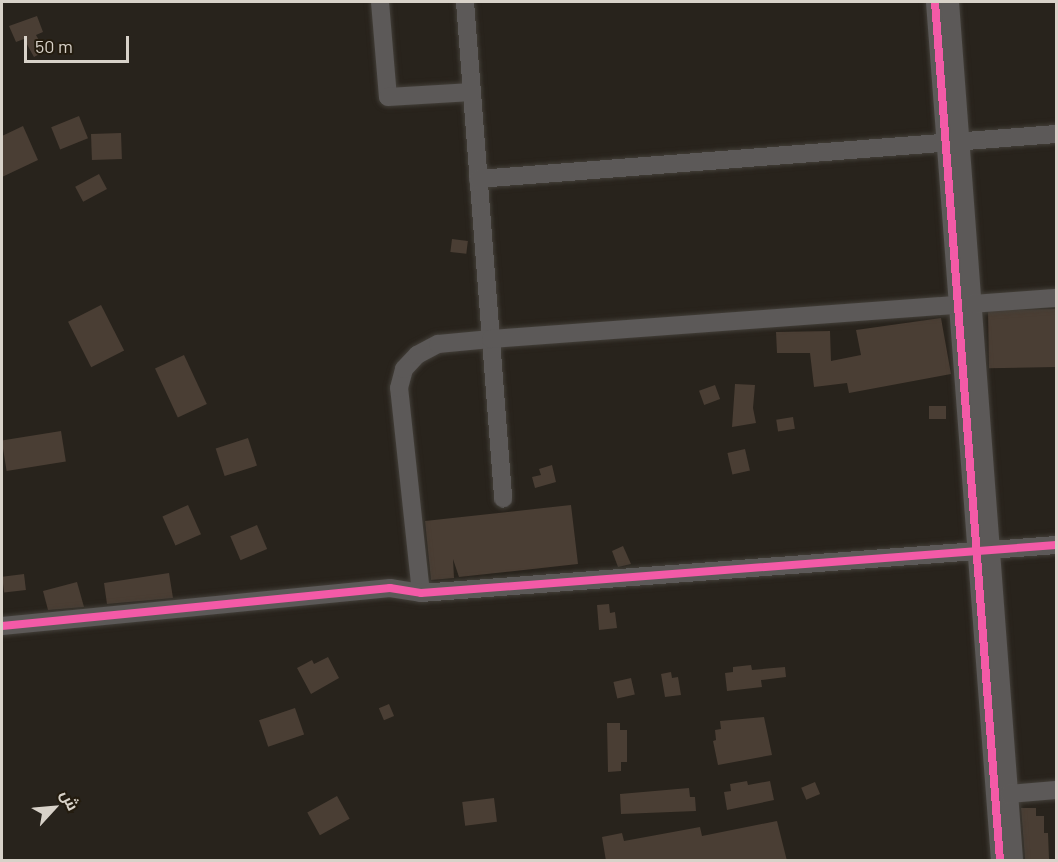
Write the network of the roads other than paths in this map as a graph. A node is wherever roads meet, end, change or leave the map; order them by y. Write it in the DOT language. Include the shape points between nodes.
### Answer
graph roads {
  1 [pos="380,2"];
  2 [pos="465,2"];
  3 [pos="935,2"];
  4 [pos="950,2"];
  5 [pos="472,92"];
  6 [pos="1056,134"];
  7 [pos="953,143"];
  8 [pos="478,179"];
  9 [pos="1056,298"];
  10 [pos="965,304"];
  11 [pos="490,339"];
  12 [pos="503,499"];
  13 [pos="1056,545"];
  14 [pos="984,550"];
  15 [pos="421,593"];
  16 [pos="2,626"];
  17 [pos="1056,790"];
  18 [pos="1009,794"];
  19 [pos="1000,861"];
  20 [pos="1014,861"];
  1 -- 5 [label="street" via="388,97"];
  2 -- 5 [label="street"];
  3 -- 7 [label="street"];
  4 -- 7 [label="street"];
  5 -- 8 [label="street"];
  6 -- 7 [label="street"];
  7 -- 8 [label="street"];
  7 -- 10 [label="street"];
  8 -- 11 [label="street"];
  9 -- 10 [label="street"];
  10 -- 11 [label="street"];
  10 -- 14 [label="street"];
  11 -- 12 [label="street"];
  11 -- 15 [label="street" via="438,344 404,369 399,388"];
  13 -- 14 [label="street"];
  14 -- 15 [label="street"];
  14 -- 18 [label="street"];
  14 -- 19 [label="street"];
  15 -- 16 [label="street" via="390,588"];
  17 -- 18 [label="street"];
  18 -- 20 [label="street"];
}
